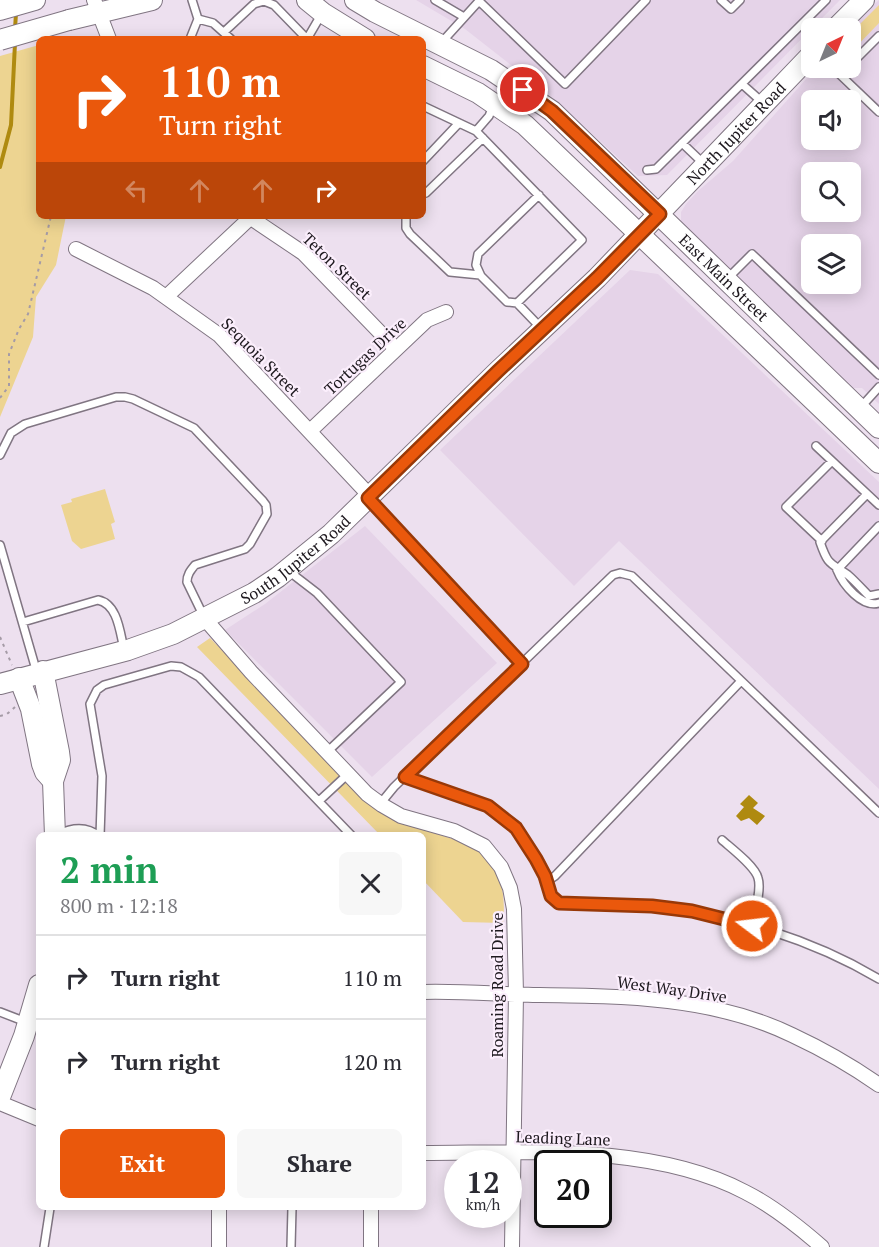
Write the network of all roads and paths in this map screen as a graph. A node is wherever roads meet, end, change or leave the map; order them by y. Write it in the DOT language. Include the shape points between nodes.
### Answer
graph roads {
  1 [pos="35,0"];
  2 [pos="152,0"];
  3 [pos="192,0"];
  4 [pos="307,0"];
  5 [pos="355,0"];
  6 [pos="435,0"];
  7 [pos="646,0"];
  8 [pos="722,0"];
  9 [pos="740,0"];
  10 [pos="826,0"];
  11 [pos="864,0"];
  12 [pos="480,1"];
  13 [pos="96,6"];
  14 [pos="0,10"];
  15 [pos="322,13"];
  16 [pos="464,16"];
  17 [pos="846,18"];
  18 [pos="198,19"];
  19 [pos="224,32"];
  20 [pos="108,36"];
  21 [pos="191,36"];
  22 [pos="228,36"];
  23 [pos="304,36"];
  24 [pos="309,36"];
  25 [pos="360,36"];
  26 [pos="879,36"];
  27 [pos="0,40"];
  28 [pos="441,43"];
  29 [pos="861,54"];
  30 [pos="801,65"];
  31 [pos="426,68"];
  32 [pos="844,78"];
  33 [pos="508,80"];
  34 [pos="742,84"];
  35 [pos="494,102"];
  36 [pos="764,104"];
  37 [pos="426,107"];
  38 [pos="879,112"];
  39 [pos="459,123"];
  40 [pos="476,130"];
  41 [pos="483,138"];
  42 [pos="682,143"];
  43 [pos="426,158"];
  44 [pos="705,166"];
  45 [pos="647,170"];
  46 [pos="426,193"];
  47 [pos="539,195"];
  48 [pos="660,214"];
  49 [pos="50,219"];
  50 [pos="247,219"];
  51 [pos="252,219"];
  52 [pos="406,219"];
  53 [pos="640,234"];
  54 [pos="76,249"];
  55 [pos="480,275"];
  56 [pos="727,279"];
  57 [pos="166,297"];
  58 [pos="517,303"];
  59 [pos="446,312"];
  60 [pos="542,330"];
  61 [pos="396,349"];
  62 [pos="879,375"];
  63 [pos="879,387"];
  64 [pos="0,398"];
  65 [pos="860,408"];
  66 [pos="841,427"];
  67 [pos="879,428"];
  68 [pos="310,431"];
  69 [pos="816,446"];
  70 [pos="0,455"];
  71 [pos="832,461"];
  72 [pos="879,463"];
  73 [pos="867,494"];
  74 [pos="369,497"];
  75 [pos="879,505"];
  76 [pos="879,526"];
  77 [pos="822,541"];
  78 [pos="0,545"];
  79 [pos="837,570"];
  80 [pos="296,576"];
  81 [pos="879,594"];
  82 [pos="879,603"];
  83 [pos="205,619"];
  84 [pos="23,622"];
  85 [pos="0,637"];
  86 [pos="124,650"];
  87 [pos="522,664"];
  88 [pos="22,674"];
  89 [pos="741,681"];
  90 [pos="17,704"];
  91 [pos="0,717"];
  92 [pos="327,752"];
  93 [pos="348,774"];
  94 [pos="405,777"];
  95 [pos="319,801"];
  96 [pos="380,804"];
  97 [pos="879,813"];
  98 [pos="55,832"];
  99 [pos="62,832"];
  100 [pos="95,832"];
  101 [pos="100,832"];
  102 [pos="348,832"];
  103 [pos="722,840"];
  104 [pos="546,882"];
  105 [pos="752,926"];
  106 [pos="879,979"];
  107 [pos="426,992"];
  108 [pos="516,994"];
  109 [pos="36,995"];
  110 [pos="0,1012"];
  111 [pos="28,1023"];
  112 [pos="879,1085"];
  113 [pos="0,1097"];
  114 [pos="0,1103"];
  115 [pos="36,1118"];
  116 [pos="512,1150"];
  117 [pos="426,1153"];
  118 [pos="444,1153"];
  119 [pos="522,1153"];
  120 [pos="51,1210"];
  121 [pos="219,1210"];
  122 [pos="292,1210"];
  123 [pos="371,1210"];
  124 [pos="512,1228"];
  125 [pos="44,1247"];
  126 [pos="219,1247"];
  127 [pos="291,1247"];
  128 [pos="371,1247"];
  129 [pos="512,1247"];
  130 [pos="822,1247"];
  1 -- 14 [label="main road"];
  2 -- 13 [label="main road"];
  3 -- 18 [label="lane"];
  4 -- 15 [label="main road"];
  5 -- 28 [label="main road, East Main Street"];
  6 -- 16 [label="lane"];
  7 -- 12 [label="lane" via="565,84"];
  8 -- 9 [label="lane" via="731,9"];
  10 -- 34 [label="lane"];
  11 -- 17 [label="main road"];
  12 -- 16 [label="lane"];
  13 -- 20 [label="street"];
  13 -- 27 [label="main road, bridge" via="69,20"];
  15 -- 24 [label="lane"];
  15 -- 25 [label="main road"];
  16 -- 28 [label="lane"];
  18 -- 19 [label="lane" via="213,23"];
  18 -- 21 [label="lane"];
  19 -- 22 [label="lane"];
  19 -- 23 [label="lane" via="254,4 264,1 274,5"];
  26 -- 29 [label="lane"];
  28 -- 33 [label="main road, East Main Street"];
  30 -- 36 [label="main road, North Jupiter Road"];
  31 -- 35 [label="main road, East Main Street"];
  32 -- 38 [label="lane"];
  33 -- 35 [label="main road"];
  33 -- 48 [label="main road, East Main Street" via="552,111"];
  34 -- 36 [label="lane"];
  34 -- 42 [label="lane"];
  35 -- 40 [label="lane" via="489,116"];
  35 -- 53 [label="main road, East Main Street" via="540,138"];
  36 -- 44 [label="main road, North Jupiter Road"];
  37 -- 39 [label="lane"];
  39 -- 40 [label="lane"];
  39 -- 43 [label="lane"];
  40 -- 41 [label="lane"];
  41 -- 46 [label="lane"];
  41 -- 47 [label="lane"];
  42 -- 44 [label="lane"];
  42 -- 45 [label="lane" via="656,169"];
  44 -- 48 [label="main road, North Jupiter Road"];
  47 -- 55 [label="lane" via="478,254 476,265"];
  47 -- 58 [label="lane" via="582,240"];
  48 -- 53 [label="main road, South Jupiter Road"];
  48 -- 56 [label="main road, East Main Street"];
  49 -- 64 [label="path" via="28,314 9,354 9,386"];
  50 -- 57 [label="street"];
  51 -- 61 [label="street, Teton Street" via="303,253"];
  52 -- 55 [label="lane" via="410,234 450,272"];
  53 -- 60 [label="main road, South Jupiter Road"];
  53 -- 66 [label="main road, East Main Street"];
  54 -- 57 [label="street, Sequoia Street"];
  55 -- 58 [label="lane" via="507,302"];
  56 -- 62 [label="lane" via="752,254"];
  56 -- 65 [label="main road, East Main Street"];
  57 -- 68 [label="street, Sequoia Street" via="219,335"];
  58 -- 60 [label="lane"];
  59 -- 61 [label="street, Tortugas Drive" via="427,320"];
  60 -- 74 [label="main road, South Jupiter Road"];
  61 -- 68 [label="street, Tortugas Drive"];
  63 -- 65 [label="lane"];
  65 -- 66 [label="main road"];
  65 -- 67 [label="main road, East Main Street"];
  66 -- 72 [label="main road, East Main Street"];
  68 -- 74 [label="street, Sequoia Street"];
  69 -- 71 [label="lane"];
  70 -- 83 [label="lane" via="11,433 25,424 116,397 133,399 194,428 267,510 245,549 195,565 187,576"];
  71 -- 73 [label="lane"];
  71 -- 77 [label="lane" via="786,507"];
  73 -- 75 [label="lane"];
  73 -- 77 [label="lane"];
  74 -- 83 [label="main road, South Jupiter Road" via="278,577"];
  74 -- 87 [label="lane"];
  76 -- 79 [label="lane"];
  77 -- 79 [label="lane" via="826,559"];
  78 -- 84 [label="lane"];
  79 -- 81 [label="lane" via="847,574 869,596"];
  79 -- 82 [label="lane" via="841,580 864,602"];
  80 -- 92 [label="lane" via="401,682"];
  83 -- 86 [label="main road, South Jupiter Road"];
  83 -- 92 [label="street, Roaming Road Drive"];
  84 -- 86 [label="lane" via="104,601 115,614"];
  84 -- 88 [label="lane"];
  85 -- 88 [label="path"];
  86 -- 88 [label="main road, South Jupiter Road"];
  87 -- 89 [label="lane" via="613,575 626,574"];
  87 -- 94 [label="lane"];
  88 -- 98 [label="main road" via="42,764 53,781"];
  89 -- 97 [label="lane"];
  89 -- 104 [label="lane"];
  90 -- 91 [label="path"];
  92 -- 93 [label="street, Roaming Road Drive"];
  93 -- 95 [label="lane"];
  93 -- 96 [label="street, Roaming Road Drive"];
  94 -- 96 [label="lane"];
  94 -- 104 [label="lane" via="488,806 516,828"];
  95 -- 101 [label="lane" via="199,676 171,666 104,685 92,697 90,713 102,776"];
  95 -- 102 [label="lane"];
  96 -- 108 [label="street, Roaming Road Drive" via="401,816 470,838 484,846 497,862 510,888 514,909"];
  99 -- 100 [label="lane" via="88,828"];
  103 -- 105 [label="lane" via="758,878"];
  104 -- 105 [label="lane" via="551,896 559,903 662,907"];
  105 -- 106 [label="lane" via="831,953"];
  107 -- 108 [label="street, West Way Drive"];
  108 -- 112 [label="street, West Way Drive" via="622,997 726,1012 791,1034"];
  108 -- 116 [label="street, Roaming Road Drive"];
  109 -- 111 [label="main road"];
  110 -- 111 [label="lane"];
  111 -- 113 [label="main road"];
  114 -- 115 [label="street"];
  117 -- 118 [label="street, Leading Lane"];
  119 -- 130 [label="street, Leading Lane" via="632,1158 689,1169 745,1192 778,1211"];
  120 -- 125 [label="lane"];
  121 -- 126 [label="street"];
  122 -- 127 [label="lane"];
  123 -- 128 [label="street"];
  124 -- 129 [label="street, Roaming Road Drive"];
}
